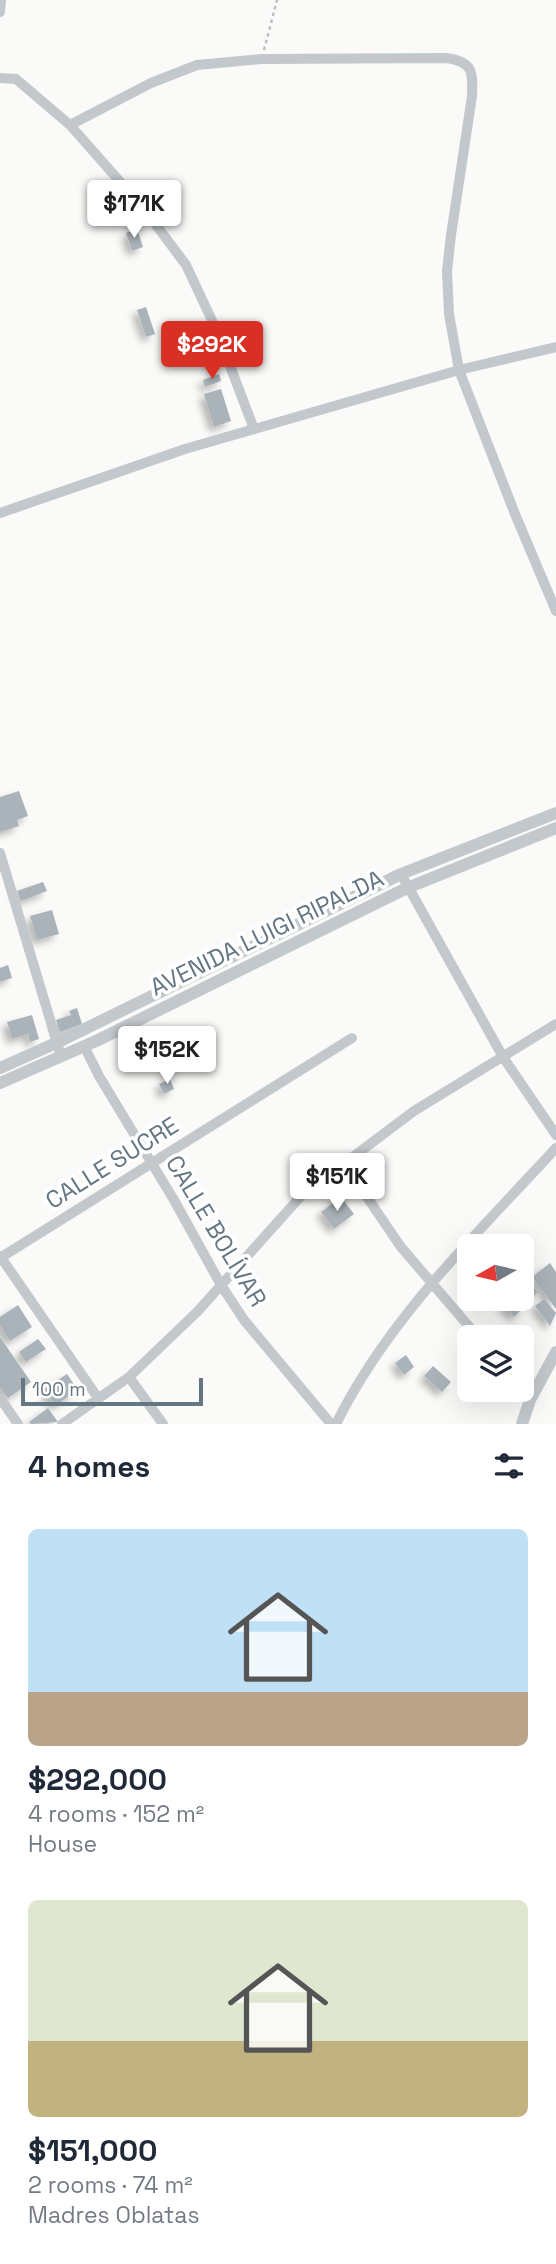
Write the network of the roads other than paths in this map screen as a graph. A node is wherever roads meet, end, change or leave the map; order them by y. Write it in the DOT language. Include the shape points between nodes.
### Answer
graph roads {
  1 [pos="1,0"];
  2 [pos="0,12"];
  3 [pos="0,78"];
  4 [pos="70,125"];
  5 [pos="556,347"];
  6 [pos="459,370"];
  7 [pos="254,429"];
  8 [pos="0,513"];
  9 [pos="556,611"];
  10 [pos="556,813"];
  11 [pos="556,828"];
  12 [pos="0,853"];
  13 [pos="401,874"];
  14 [pos="407,888"];
  15 [pos="556,1024"];
  16 [pos="352,1038"];
  17 [pos="56,1043"];
  18 [pos="84,1046"];
  19 [pos="61,1056"];
  20 [pos="503,1057"];
  21 [pos="0,1068"];
  22 [pos="0,1083"];
  23 [pos="556,1135"];
  24 [pos="556,1148"];
  25 [pos="343,1162"];
  26 [pos="152,1163"];
  27 [pos="0,1257"];
  28 [pos="433,1283"];
  29 [pos="221,1285"];
  30 [pos="468,1325"];
  31 [pos="556,1352"];
  32 [pos="129,1377"];
  33 [pos="534,1393"];
  34 [pos="0,1398"];
  35 [pos="98,1398"];
  36 [pos="529,1402"];
  37 [pos="18,1424"];
  38 [pos="62,1424"];
  39 [pos="163,1424"];
  40 [pos="334,1424"];
  41 [pos="522,1424"];
  1 -- 2 [label="street"];
  3 -- 4 [label="street" via="16,79"];
  4 -- 6 [label="street" via="197,65 261,59 460,60 470,68 472,96 447,271"];
  4 -- 7 [label="street" via="187,265"];
  5 -- 6 [label="street"];
  6 -- 7 [label="street"];
  6 -- 9 [label="street"];
  7 -- 8 [label="street"];
  10 -- 13 [label="street, AVENIDA LUIGI RIPALDA"];
  11 -- 14 [label="street, AVENIDA LUIGI RIPALDA"];
  12 -- 17 [label="street"];
  13 -- 14 [label="street"];
  13 -- 17 [label="street, AVENIDA LUIGI RIPALDA"];
  14 -- 18 [label="street, AVENIDA LUIGI RIPALDA"];
  14 -- 20 [label="street"];
  15 -- 20 [label="street"];
  16 -- 26 [label="street, CALLE SUCRE"];
  17 -- 19 [label="street"];
  17 -- 21 [label="street, AVENIDA LUIGI RIPALDA"];
  18 -- 19 [label="street, AVENIDA LUIGI RIPALDA"];
  18 -- 26 [label="street, CALLE BOLÍVAR"];
  19 -- 22 [label="street, AVENIDA LUIGI RIPALDA"];
  20 -- 23 [label="street"];
  20 -- 25 [label="street" via="414,1111"];
  24 -- 28 [label="street"];
  25 -- 28 [label="street" via="401,1247"];
  25 -- 29 [label="street" via="301,1196"];
  26 -- 27 [label="street, CALLE SUCRE"];
  26 -- 29 [label="street, CALLE BOLÍVAR"];
  27 -- 35 [label="street"];
  28 -- 30 [label="street"];
  28 -- 40 [label="street" via="394,1329"];
  29 -- 32 [label="street"];
  29 -- 40 [label="street, CALLE BOLÍVAR" via="244,1320"];
  31 -- 33 [label="street"];
  32 -- 35 [label="street"];
  32 -- 39 [label="street"];
  34 -- 37 [label="street"];
  35 -- 38 [label="street"];
  36 -- 41 [label="street"];
}
